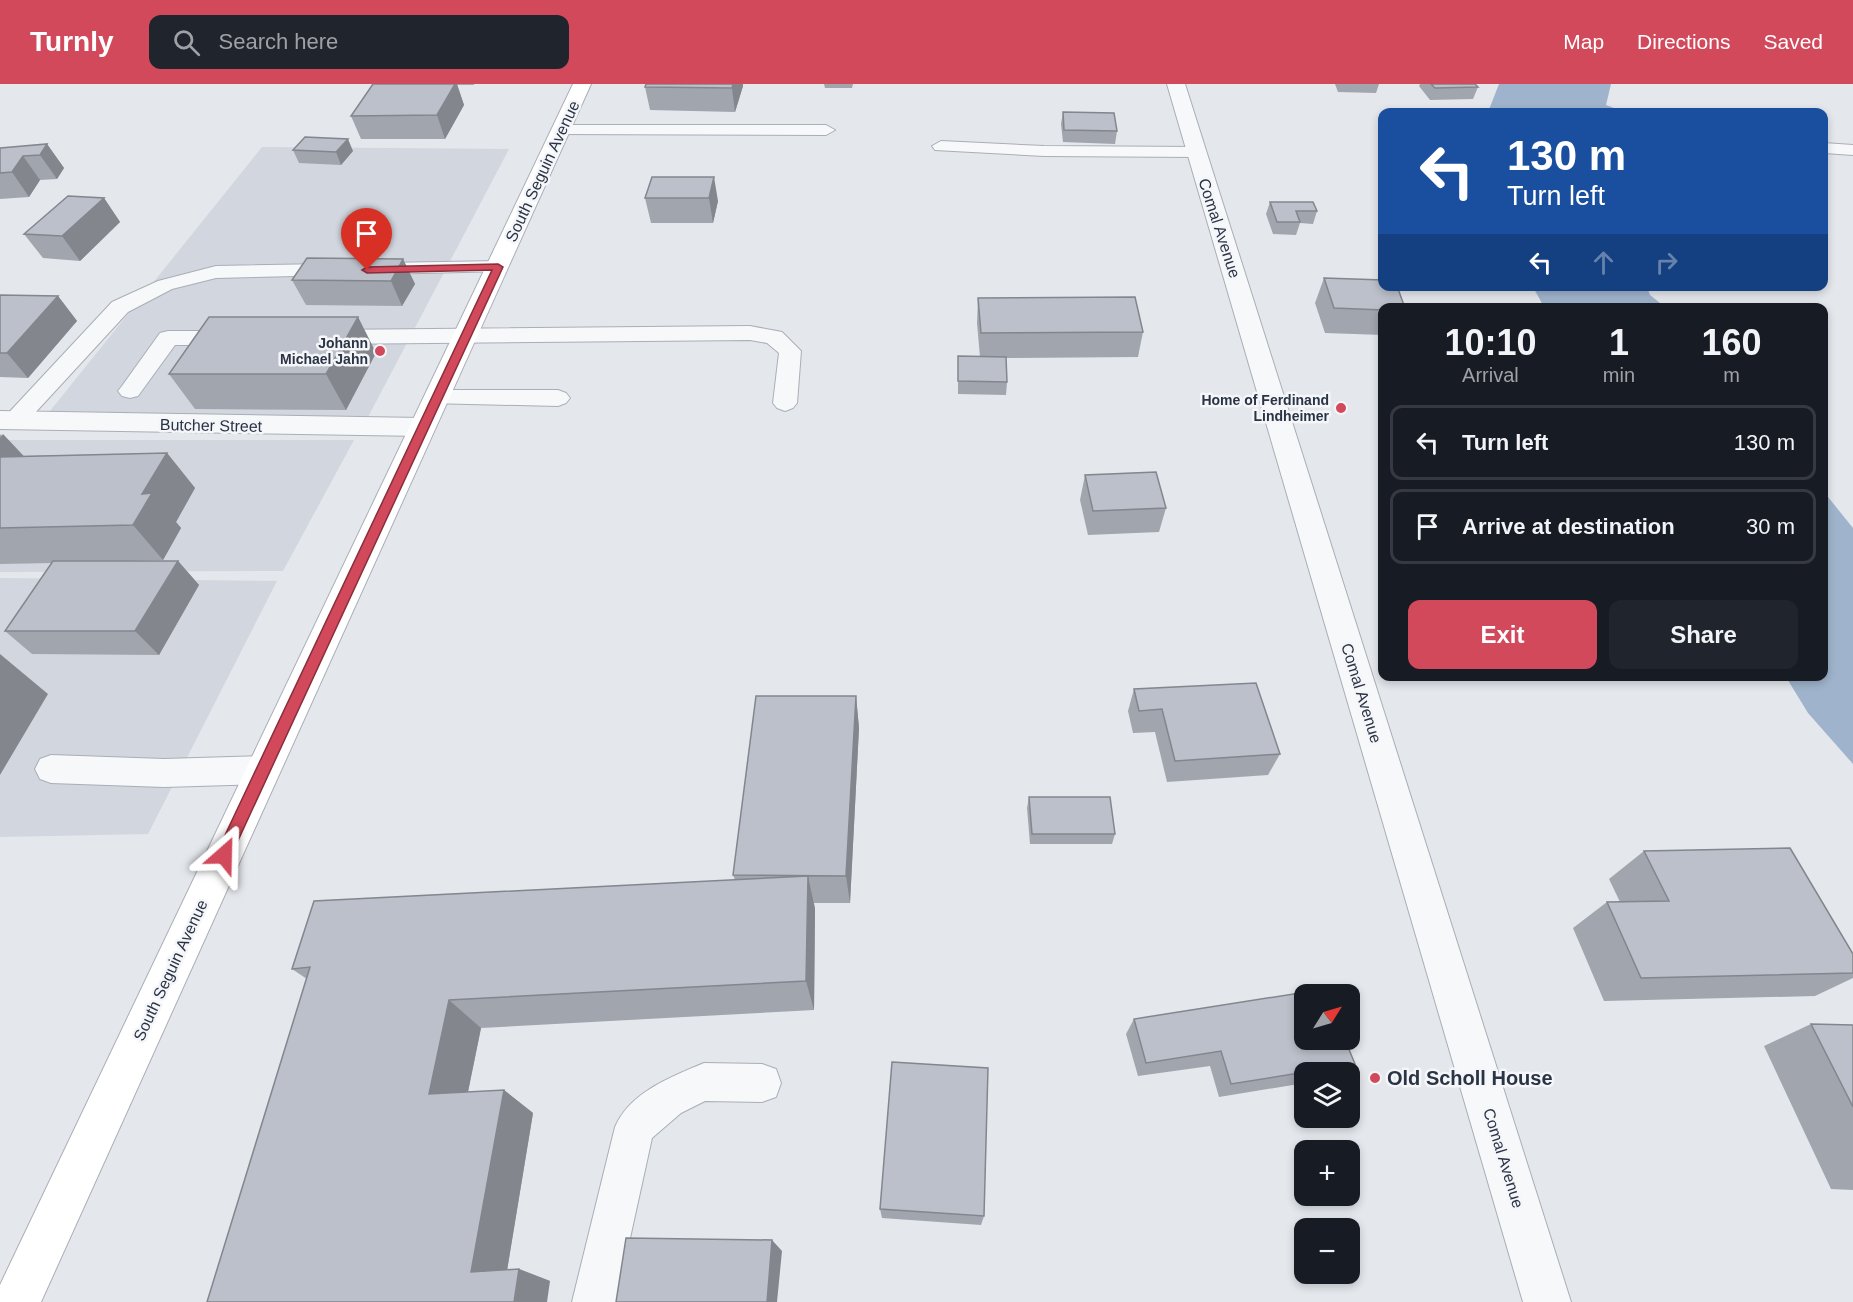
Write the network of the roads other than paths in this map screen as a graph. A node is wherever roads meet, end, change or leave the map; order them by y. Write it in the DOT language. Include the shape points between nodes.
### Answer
graph roads {
  1 [pos="582,84"];
  2 [pos="1176,84"];
  3 [pos="561,130"];
  4 [pos="826,130"];
  5 [pos="941,146"];
  6 [pos="1828,148"];
  7 [pos="1853,150"];
  8 [pos="1196,152"];
  9 [pos="498,267"];
  10 [pos="306,337"];
  11 [pos="465,337"];
  12 [pos="260,338"];
  13 [pos="130,390"];
  14 [pos="436,398"];
  15 [pos="558,398"];
  16 [pos="785,403"];
  17 [pos="6,421"];
  18 [pos="422,427"];
  19 [pos="51,769"];
  20 [pos="263,770"];
  21 [pos="762,1083"];
  22 [pos="17,1302"];
  23 [pos="594,1302"];
  24 [pos="1547,1302"];
  1 -- 3 [label="main road, South Seguin Avenue"];
  2 -- 8 [label="street, Comal Avenue"];
  3 -- 4 [label="lane"];
  3 -- 9 [label="main road, South Seguin Avenue"];
  5 -- 8 [label="lane"];
  6 -- 7 [label="lane"];
  8 -- 24 [label="street, Comal Avenue"];
  9 -- 11 [label="main road, South Seguin Avenue"];
  9 -- 17 [label="lane" via="216,272 165,285 120,307"];
  10 -- 11 [label="lane"];
  11 -- 14 [label="main road, South Seguin Avenue"];
  11 -- 16 [label="lane" via="750,333 774,337 790,351"];
  12 -- 13 [label="lane" via="168,338"];
  14 -- 15 [label="lane"];
  14 -- 18 [label="main road, South Seguin Avenue"];
  17 -- 18 [label="street, Butcher Street"];
  18 -- 20 [label="main road, South Seguin Avenue"];
  19 -- 20 [label="lane"];
  20 -- 22 [label="main road, South Seguin Avenue"];
  21 -- 23 [label="lane" via="704,1082 667,1099 635,1127"];
}
